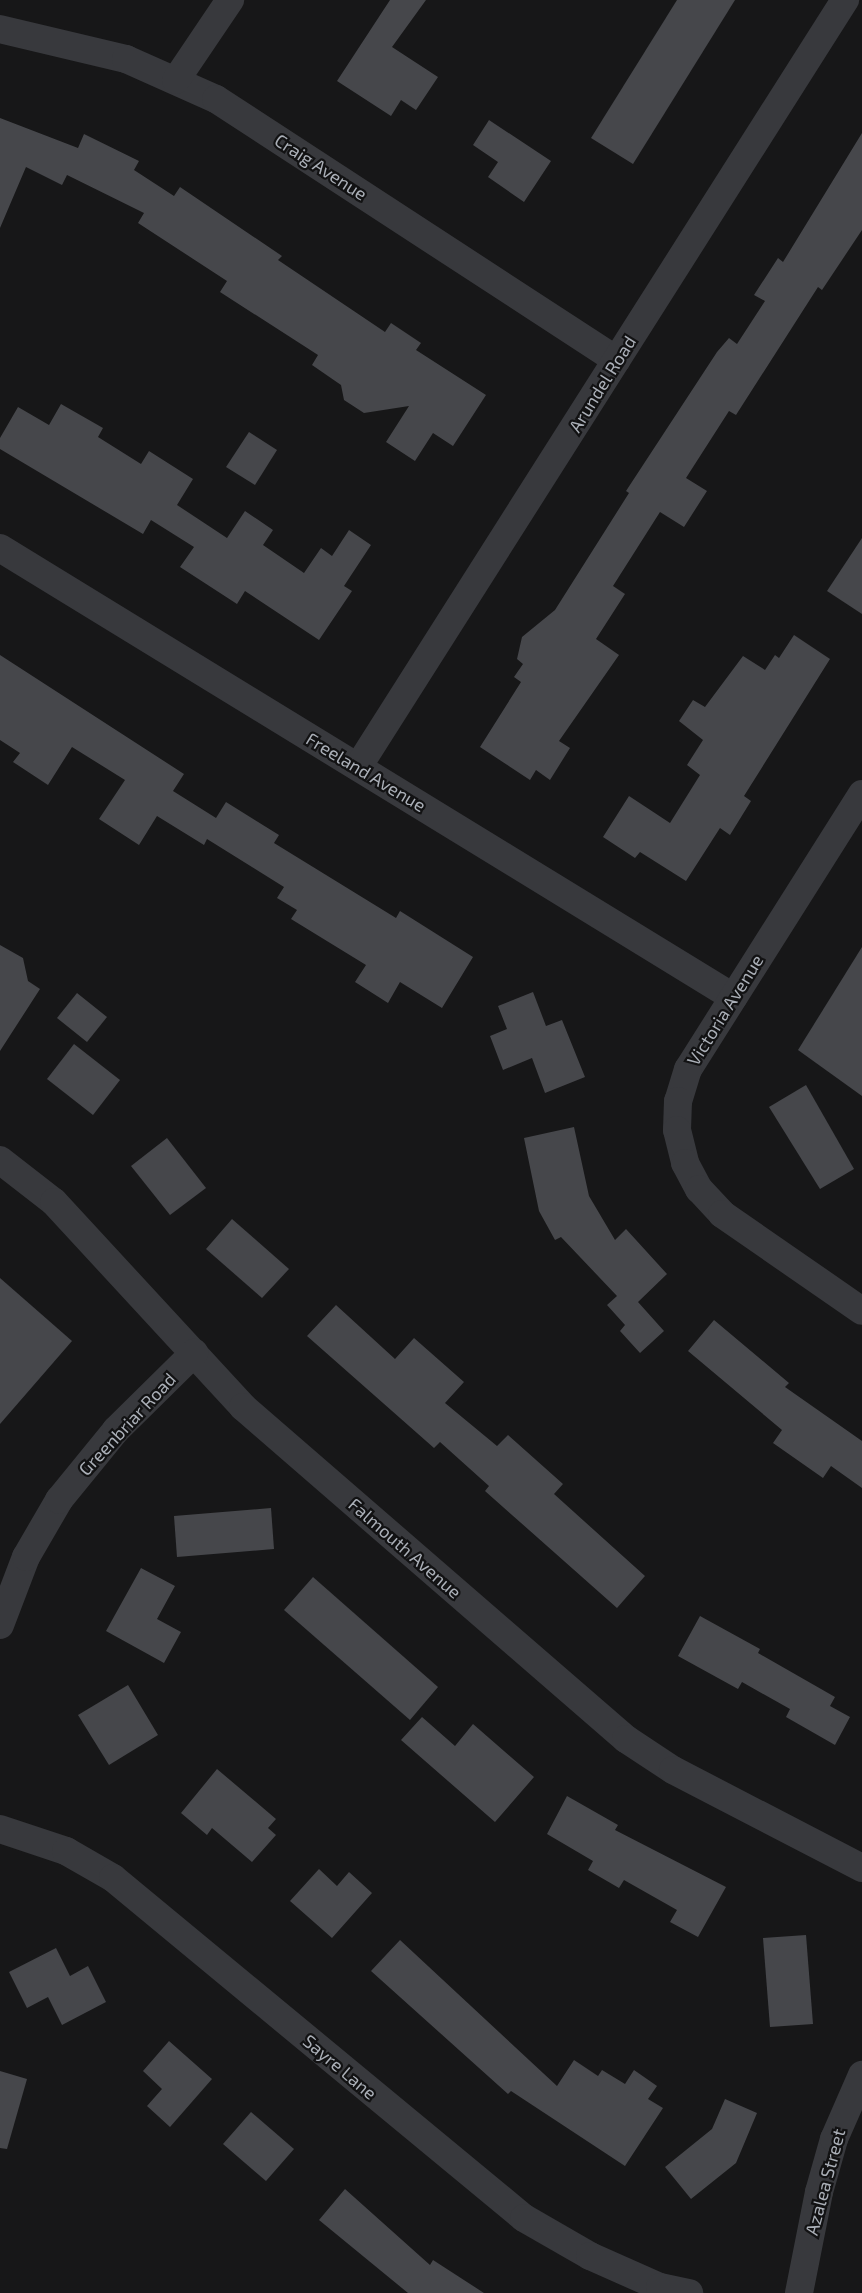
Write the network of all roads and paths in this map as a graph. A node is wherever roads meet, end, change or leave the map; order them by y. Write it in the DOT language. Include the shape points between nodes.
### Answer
graph roads {
  1 [pos="230,0"];
  2 [pos="845,0"];
  3 [pos="0,29"];
  4 [pos="176,80"];
  5 [pos="616,360"];
  6 [pos="0,548"];
  7 [pos="358,767"];
  8 [pos="862,794"];
  9 [pos="733,997"];
  10 [pos="0,1160"];
  11 [pos="862,1311"];
  12 [pos="194,1353"];
  13 [pos="0,1625"];
  14 [pos="0,1829"];
  15 [pos="862,1868"];
  16 [pos="862,2075"];
  17 [pos="689,2293"];
  18 [pos="799,2293"];
  1 -- 4 [label="street"];
  2 -- 5 [label="street, Arundel Road"];
  3 -- 4 [label="street, Craig Avenue" via="116,56"];
  4 -- 5 [label="street, Craig Avenue" via="216,99"];
  5 -- 7 [label="street, Arundel Road"];
  6 -- 7 [label="street, Freeland Avenue"];
  7 -- 9 [label="street, Freeland Avenue"];
  8 -- 9 [label="street, Victoria Avenue"];
  9 -- 11 [label="street, Victoria Avenue" via="688,1069 678,1101 678,1130 685,1163 699,1189 722,1214"];
  10 -- 12 [label="street, Falmouth Avenue" via="54,1202"];
  12 -- 13 [label="street, Greenbriar Road" via="108,1438 59,1500 26,1557"];
  12 -- 15 [label="street, Falmouth Avenue" via="243,1407 626,1739 673,1770"];
  14 -- 17 [label="street, Sayre Lane" via="66,1851 113,1878 524,2218 590,2256 660,2287"];
  16 -- 18 [label="street, Azalea Street" via="834,2139"];
}
